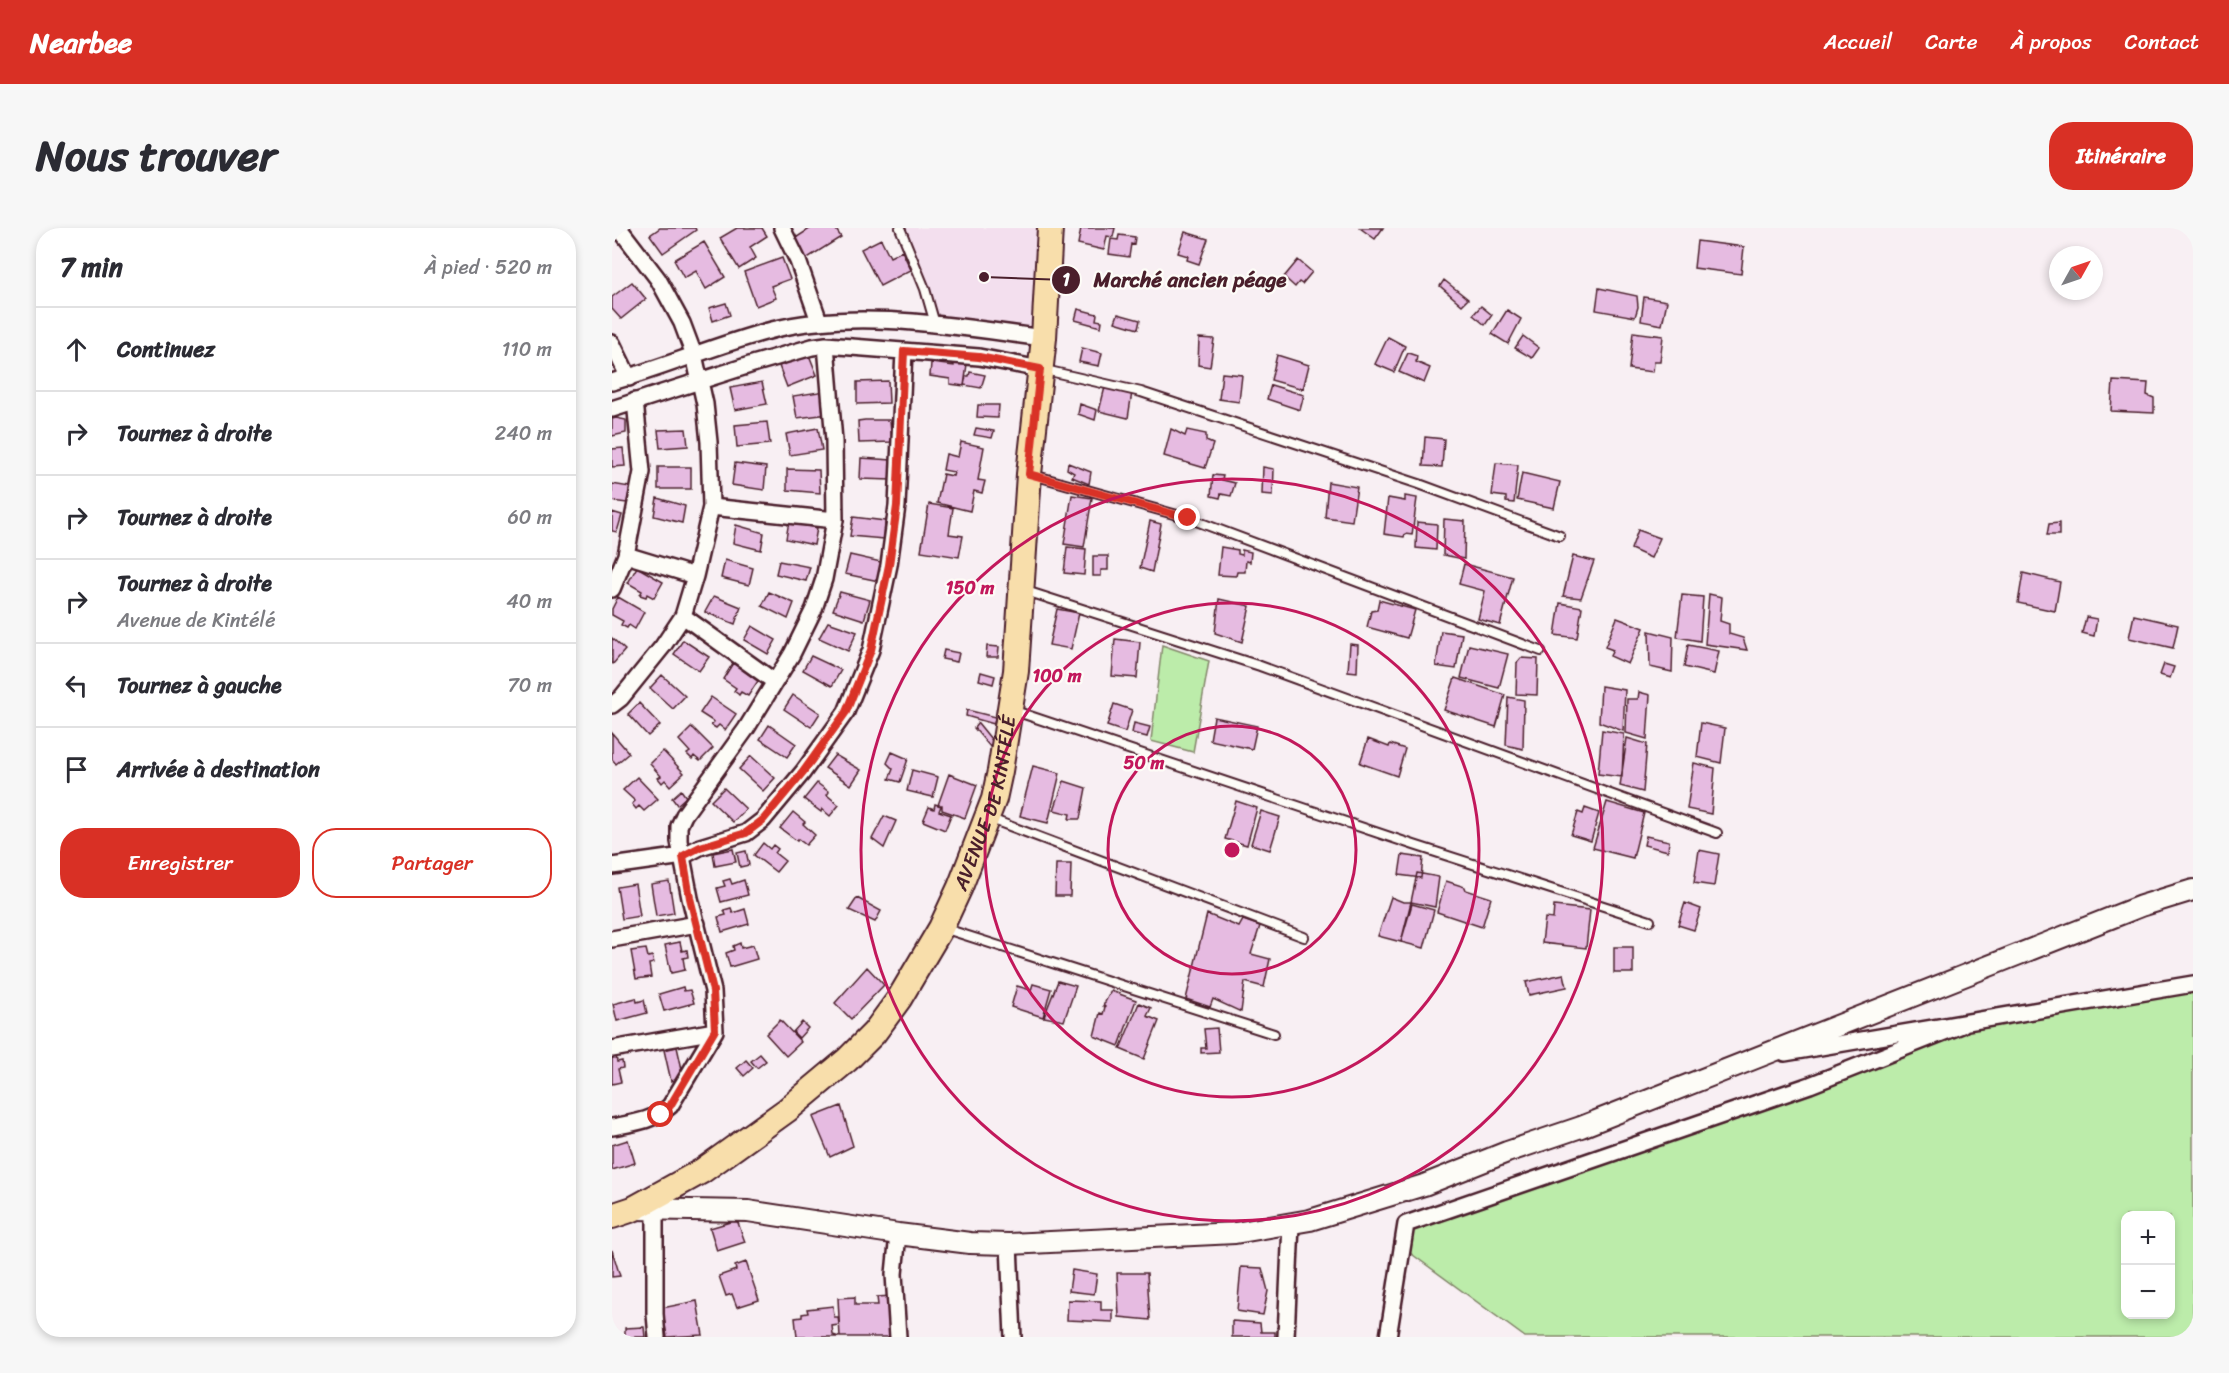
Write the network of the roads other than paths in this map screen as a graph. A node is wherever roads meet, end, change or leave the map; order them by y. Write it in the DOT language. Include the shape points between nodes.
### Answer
graph roads {
  1 [pos="621,228"];
  2 [pos="782,228"];
  3 [pos="900,228"];
  4 [pos="1050,228"];
  5 [pos="819,321"];
  6 [pos="936,324"];
  7 [pos="1044,338"];
  8 [pos="612,343"];
  9 [pos="826,345"];
  10 [pos="904,351"];
  11 [pos="694,355"];
  12 [pos="1040,369"];
  13 [pos="629,378"];
  14 [pos="700,381"];
  15 [pos="612,382"];
  16 [pos="635,401"];
  17 [pos="612,410"];
  18 [pos="1029,474"];
  19 [pos="711,507"];
  20 [pos="835,520"];
  21 [pos="1560,536"];
  22 [pos="626,555"];
  23 [pos="695,576"];
  24 [pos="1022,589"];
  25 [pos="612,590"];
  26 [pos="682,616"];
  27 [pos="1541,651"];
  28 [pos="775,682"];
  29 [pos="612,705"];
  30 [pos="1010,709"];
  31 [pos="987,817"];
  32 [pos="1717,833"];
  33 [pos="683,856"];
  34 [pos="612,866"];
  35 [pos="2193,890"];
  36 [pos="1650,921"];
  37 [pos="698,924"];
  38 [pos="942,928"];
  39 [pos="1304,937"];
  40 [pos="612,939"];
  41 [pos="2193,984"];
  42 [pos="1962,1024"];
  43 [pos="715,1030"];
  44 [pos="1274,1034"];
  45 [pos="612,1049"];
  46 [pos="1754,1058"];
  47 [pos="647,1120"];
  48 [pos="612,1127"];
  49 [pos="612,1132"];
  50 [pos="633,1212"];
  51 [pos="1291,1224"];
  52 [pos="898,1234"];
  53 [pos="1009,1244"];
  54 [pos="657,1337"];
  55 [pos="898,1337"];
  56 [pos="1013,1337"];
  57 [pos="1286,1337"];
  58 [pos="1388,1337"];
  1 -- 11 [label="street" via="658,279"];
  2 -- 5 [label="street"];
  3 -- 6 [label="lane"];
  4 -- 7 [label="main road, AVENUE DE KINTÉLÉ"];
  5 -- 6 [label="street"];
  5 -- 11 [label="street" via="773,329"];
  6 -- 7 [label="street"];
  7 -- 12 [label="main road, AVENUE DE KINTÉLÉ"];
  8 -- 13 [label="street"];
  9 -- 10 [label="street"];
  9 -- 14 [label="street"];
  9 -- 20 [label="street" via="834,441"];
  10 -- 12 [label="street" via="979,357"];
  10 -- 33 [label="street" via="897,506 889,565 871,650 846,712 763,820 746,833"];
  11 -- 13 [label="street"];
  11 -- 14 [label="street"];
  12 -- 18 [label="main road, AVENUE DE KINTÉLÉ"];
  12 -- 21 [label="lane" via="1142,392 1419,484"];
  13 -- 15 [label="street"];
  14 -- 16 [label="street"];
  14 -- 19 [label="street" via="709,442"];
  16 -- 17 [label="street"];
  16 -- 22 [label="street" via="642,472"];
  18 -- 24 [label="main road, AVENUE DE KINTÉLÉ"];
  18 -- 27 [label="lane" via="1188,518"];
  19 -- 20 [label="street"];
  19 -- 23 [label="street"];
  20 -- 28 [label="street" via="814,609"];
  22 -- 23 [label="street"];
  22 -- 25 [label="street"];
  23 -- 26 [label="street"];
  24 -- 30 [label="main road, AVENUE DE KINTÉLÉ"];
  24 -- 32 [label="lane" via="1260,666"];
  26 -- 28 [label="street"];
  26 -- 29 [label="street" via="663,646"];
  28 -- 33 [label="street" via="684,815 679,826"];
  30 -- 31 [label="main road, AVENUE DE KINTÉLÉ" via="1000,771"];
  30 -- 36 [label="lane"];
  31 -- 38 [label="main road, AVENUE DE KINTÉLÉ"];
  31 -- 39 [label="lane"];
  33 -- 34 [label="street"];
  33 -- 37 [label="street"];
  35 -- 46 [label="street" via="2141,906"];
  37 -- 40 [label="street"];
  37 -- 43 [label="street" via="713,991"];
  38 -- 44 [label="lane"];
  38 -- 50 [label="main road, AVENUE DE KINTÉLÉ" via="899,999 874,1033 847,1060 787,1110 702,1171"];
  41 -- 42 [label="street"];
  42 -- 46 [label="street"];
  42 -- 58 [label="street" via="1810,1085 1406,1224"];
  43 -- 45 [label="street"];
  43 -- 47 [label="street" via="670,1106 661,1115"];
  46 -- 51 [label="street" via="1424,1185"];
  47 -- 48 [label="street"];
  47 -- 49 [label="street"];
  50 -- 52 [label="street" via="748,1211"];
  50 -- 54 [label="street"];
  51 -- 53 [label="street" via="1235,1233"];
  51 -- 57 [label="street"];
  52 -- 53 [label="street"];
  52 -- 55 [label="street" via="894,1274"];
  53 -- 56 [label="street"];
}
